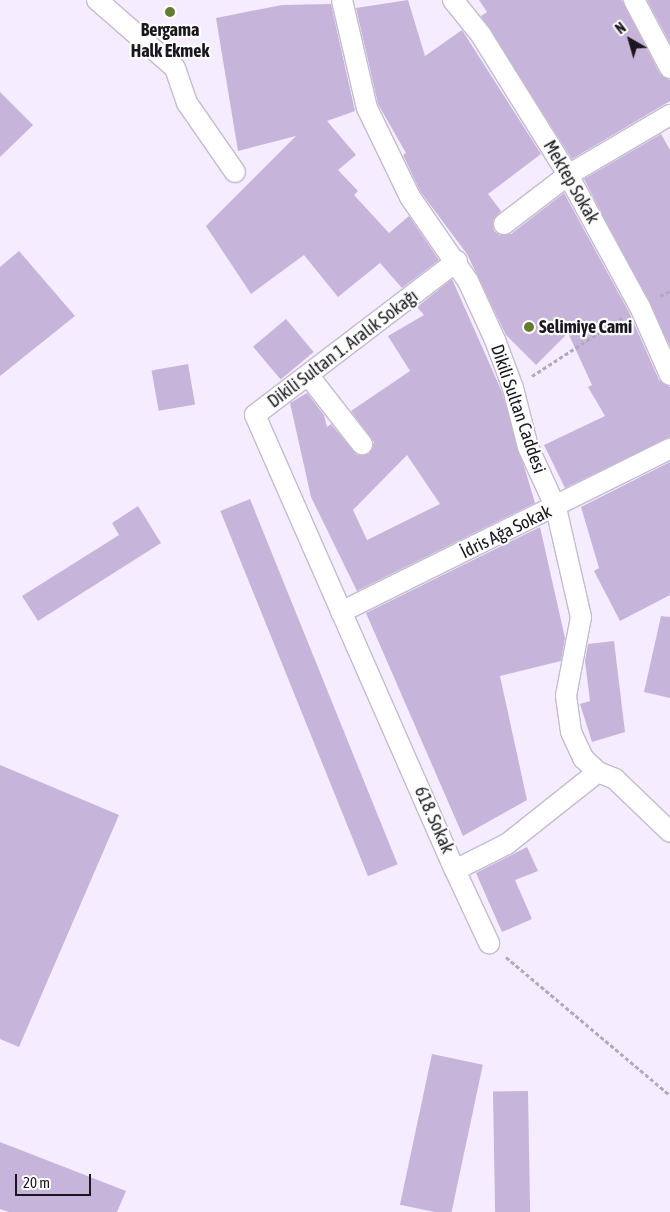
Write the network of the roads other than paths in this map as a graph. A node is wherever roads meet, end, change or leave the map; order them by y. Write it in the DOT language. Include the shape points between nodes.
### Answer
graph roads {
  1 [pos="97,0"];
  2 [pos="342,0"];
  3 [pos="453,0"];
  4 [pos="634,0"];
  5 [pos="670,68"];
  6 [pos="670,115"];
  7 [pos="235,172"];
  8 [pos="568,175"];
  9 [pos="504,224"];
  10 [pos="458,261"];
  11 [pos="308,375"];
  12 [pos="670,376"];
  13 [pos="362,444"];
  14 [pos="670,449"];
  15 [pos="556,508"];
  16 [pos="341,612"];
  17 [pos="598,772"];
  18 [pos="670,832"];
  19 [pos="456,870"];
  20 [pos="489,943"];
  1 -- 7 [label="street" via="105,11 175,68 187,103"];
  2 -- 10 [label="street, Dikili Sultan Caddesi" via="367,108 410,197"];
  3 -- 8 [label="street, Mektep Sokak" via="480,34"];
  4 -- 5 [label="street"];
  6 -- 8 [label="street"];
  8 -- 9 [label="street"];
  8 -- 12 [label="street, Mektep Sokak" via="640,307"];
  10 -- 11 [label="street, Dikili Sultan 1. Aralık Sokağı"];
  10 -- 15 [label="street, Dikili Sultan Caddesi" via="514,388 528,448"];
  11 -- 13 [label="street"];
  11 -- 16 [label="street, Dikili Sultan 1. Aralık Sokağı" via="255,415"];
  14 -- 15 [label="street, İdris Ağa Sokak"];
  15 -- 16 [label="street, İdris Ağa Sokak"];
  15 -- 17 [label="street, Dikili Sultan Caddesi" via="581,617 566,696 571,732 582,758"];
  16 -- 19 [label="street, 618. Sokak"];
  17 -- 18 [label="street, Dikili Sultan Caddesi" via="615,779"];
  17 -- 19 [label="street, 618. Sokak" via="507,844"];
  19 -- 20 [label="street"];
}
